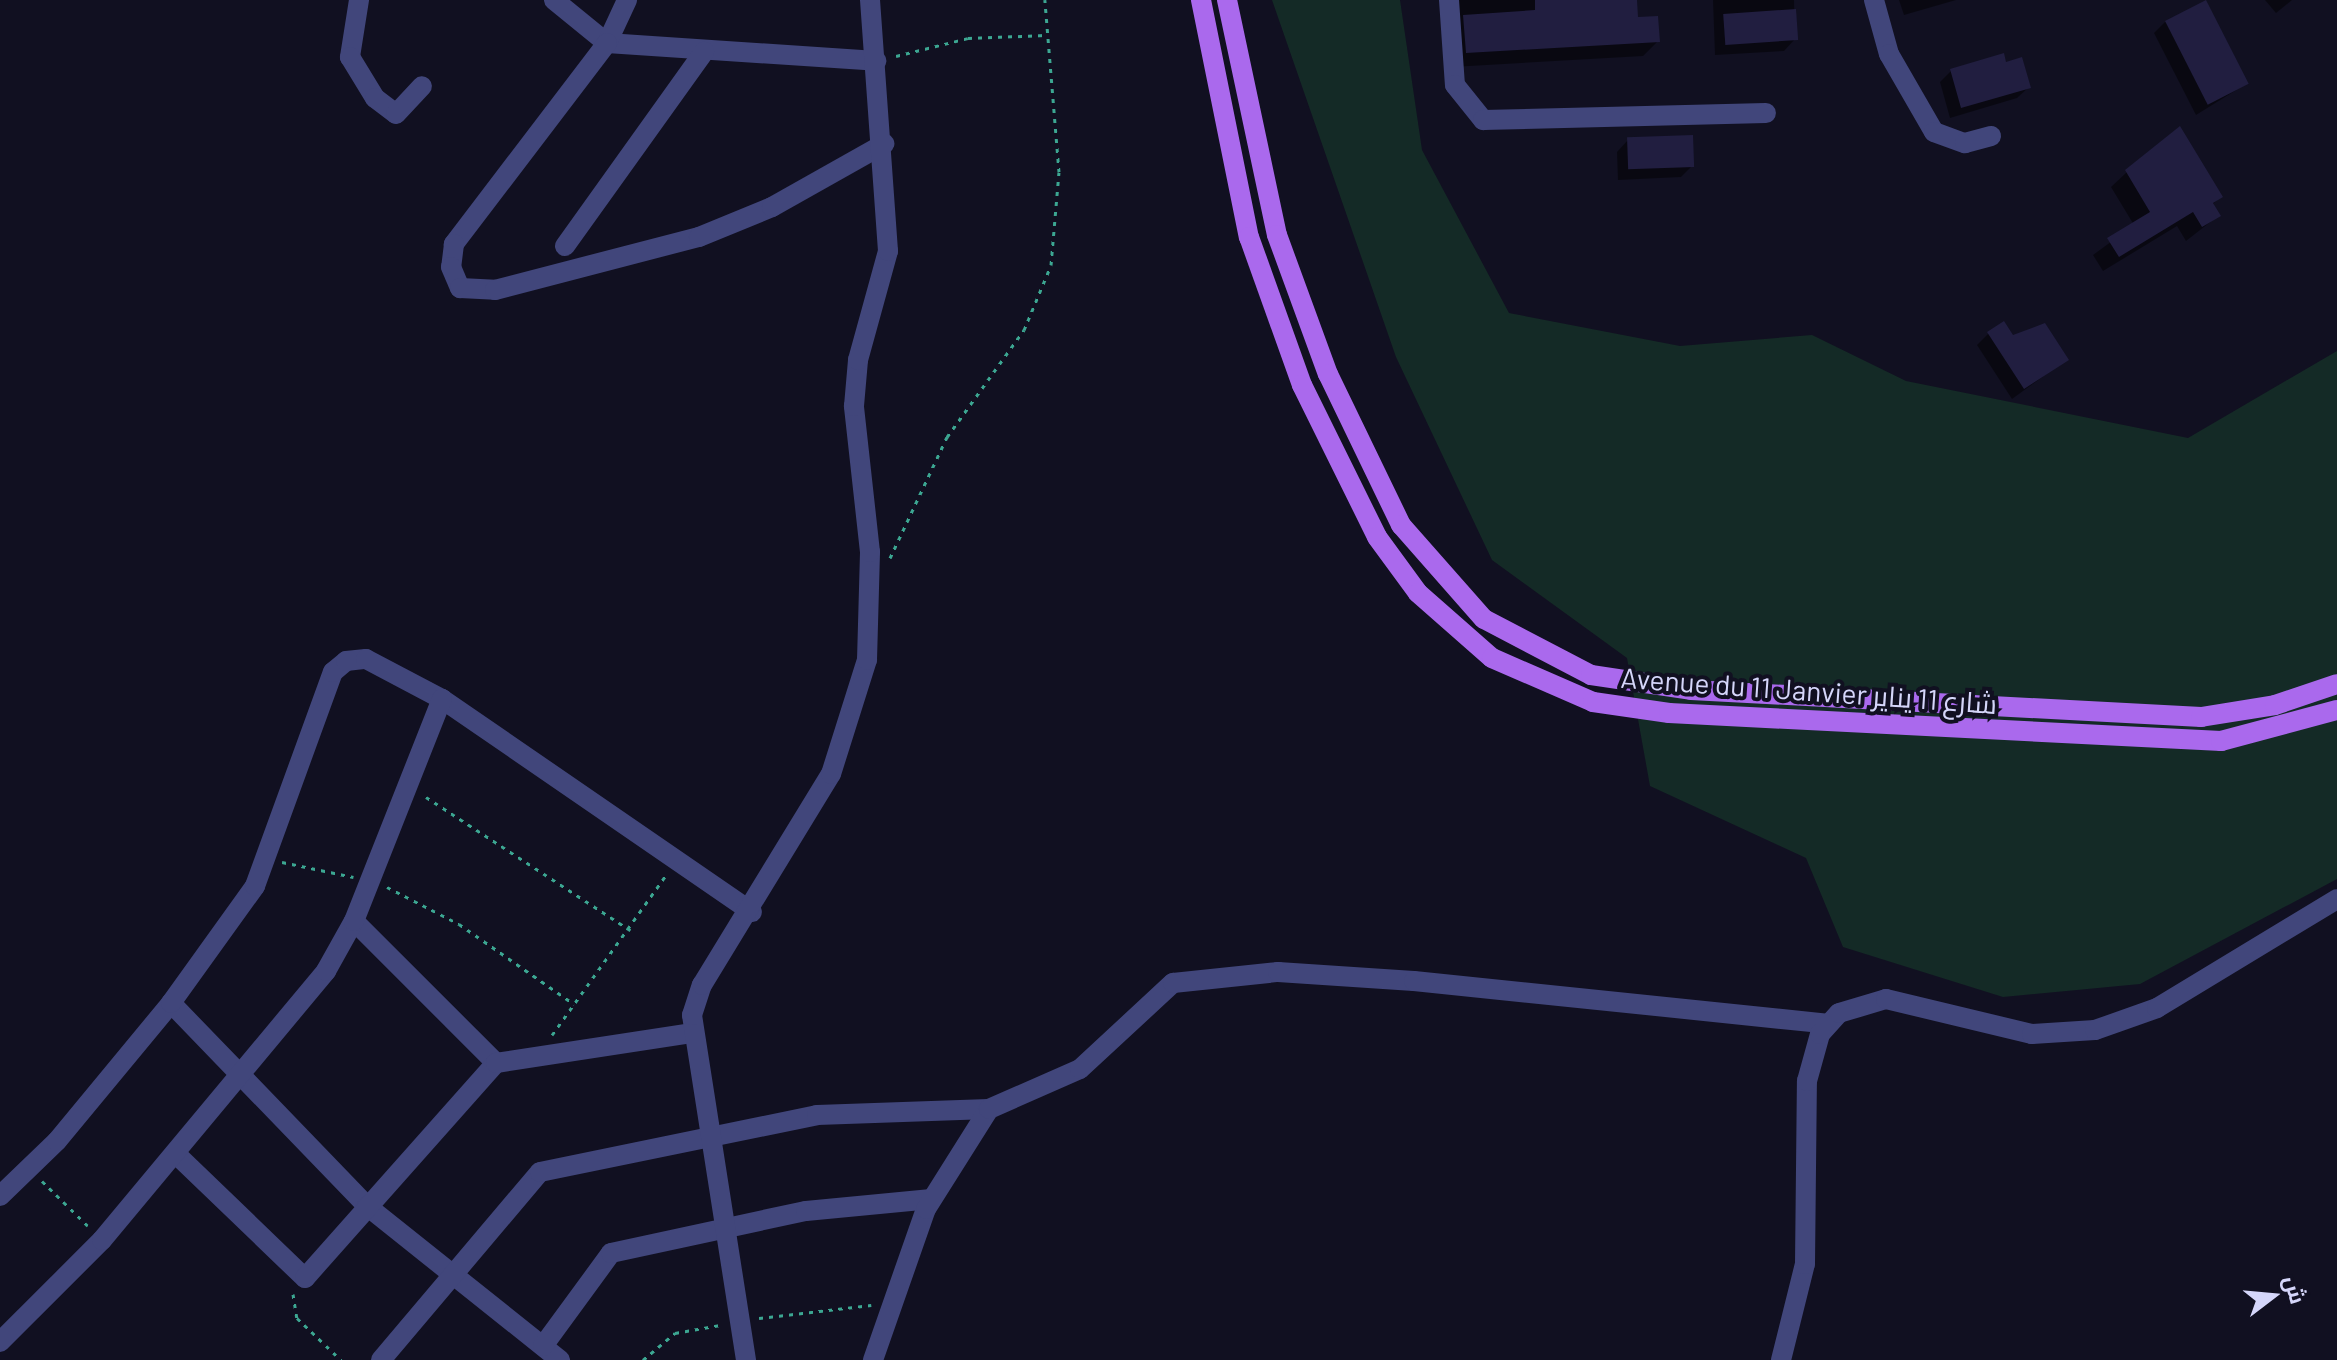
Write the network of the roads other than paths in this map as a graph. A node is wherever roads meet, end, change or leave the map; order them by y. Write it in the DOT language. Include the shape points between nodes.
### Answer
graph roads {
  1 [pos="359,0"];
  2 [pos="553,0"];
  3 [pos="627,0"];
  4 [pos="870,0"];
  5 [pos="1201,0"];
  6 [pos="1227,0"];
  7 [pos="1449,0"];
  8 [pos="1874,0"];
  9 [pos="607,43"];
  10 [pos="704,52"];
  11 [pos="876,61"];
  12 [pos="422,86"];
  13 [pos="1766,113"];
  14 [pos="1991,136"];
  15 [pos="884,144"];
  16 [pos="565,246"];
  17 [pos="2337,684"];
  18 [pos="442,699"];
  19 [pos="2337,710"];
  20 [pos="2337,899"];
  21 [pos="752,912"];
  22 [pos="354,921"];
  23 [pos="171,1003"];
  24 [pos="1827,1024"];
  25 [pos="693,1033"];
  26 [pos="496,1063"];
  27 [pos="240,1073"];
  28 [pos="989,1109"];
  29 [pos="711,1134"];
  30 [pos="176,1154"];
  31 [pos="0,1196"];
  32 [pos="931,1199"];
  33 [pos="367,1206"];
  34 [pos="724,1229"];
  35 [pos="448,1274"];
  36 [pos="0,1342"];
  37 [pos="543,1346"];
  38 [pos="381,1360"];
  39 [pos="560,1360"];
  40 [pos="746,1360"];
  41 [pos="873,1360"];
  42 [pos="1781,1360"];
  1 -- 12 [label="street" via="350,57 375,98 396,114"];
  2 -- 9 [label="street"];
  3 -- 9 [label="street"];
  4 -- 11 [label="street"];
  5 -- 19 [label="main road, Avenue du 11 Janvier شارع 11 يناير" via="1249,237 1302,385 1377,537 1418,593 1492,658 1593,702 1669,713 2221,741"];
  6 -- 17 [label="main road, Avenue du 11 Janvier شارع 11 يناير" via="1277,235 1328,374 1401,525 1484,619 1591,675 1691,690 2188,717 2262,708"];
  7 -- 13 [label="street" via="1455,85 1483,120"];
  8 -- 14 [label="street" via="1889,54 1934,132 1965,143"];
  9 -- 10 [label="street"];
  9 -- 15 [label="street" via="454,244 451,267 460,288 495,290 699,237 772,207"];
  10 -- 11 [label="street"];
  10 -- 16 [label="street"];
  11 -- 15 [label="street"];
  15 -- 21 [label="street" via="888,251 858,360 854,406 870,552 867,660 831,774"];
  18 -- 21 [label="street"];
  18 -- 22 [label="street"];
  18 -- 23 [label="street" via="366,659 340,664 270,860"];
  20 -- 24 [label="street" via="2157,1008 2095,1030 2032,1034 1886,999 1849,1006"];
  21 -- 25 [label="street" via="702,985"];
  22 -- 26 [label="street"];
  22 -- 27 [label="street" via="326,971"];
  23 -- 27 [label="street"];
  23 -- 31 [label="street" via="31,1170"];
  24 -- 28 [label="street" via="1414,981 1278,972 1198,977 1161,989 1080,1069"];
  24 -- 42 [label="street" via="1807,1081 1805,1264"];
  25 -- 26 [label="street"];
  25 -- 29 [label="street"];
  26 -- 33 [label="street"];
  27 -- 30 [label="street"];
  27 -- 33 [label="street"];
  28 -- 29 [label="street" via="858,1109"];
  28 -- 32 [label="street"];
  29 -- 34 [label="street"];
  29 -- 35 [label="street" via="540,1172"];
  30 -- 33 [label="street" via="305,1278"];
  30 -- 36 [label="street" via="102,1240"];
  32 -- 34 [label="street" via="806,1211"];
  32 -- 41 [label="street"];
  33 -- 35 [label="street"];
  34 -- 37 [label="street" via="611,1253"];
  34 -- 40 [label="street"];
  35 -- 37 [label="street"];
  35 -- 38 [label="street"];
  37 -- 39 [label="street"];
}
